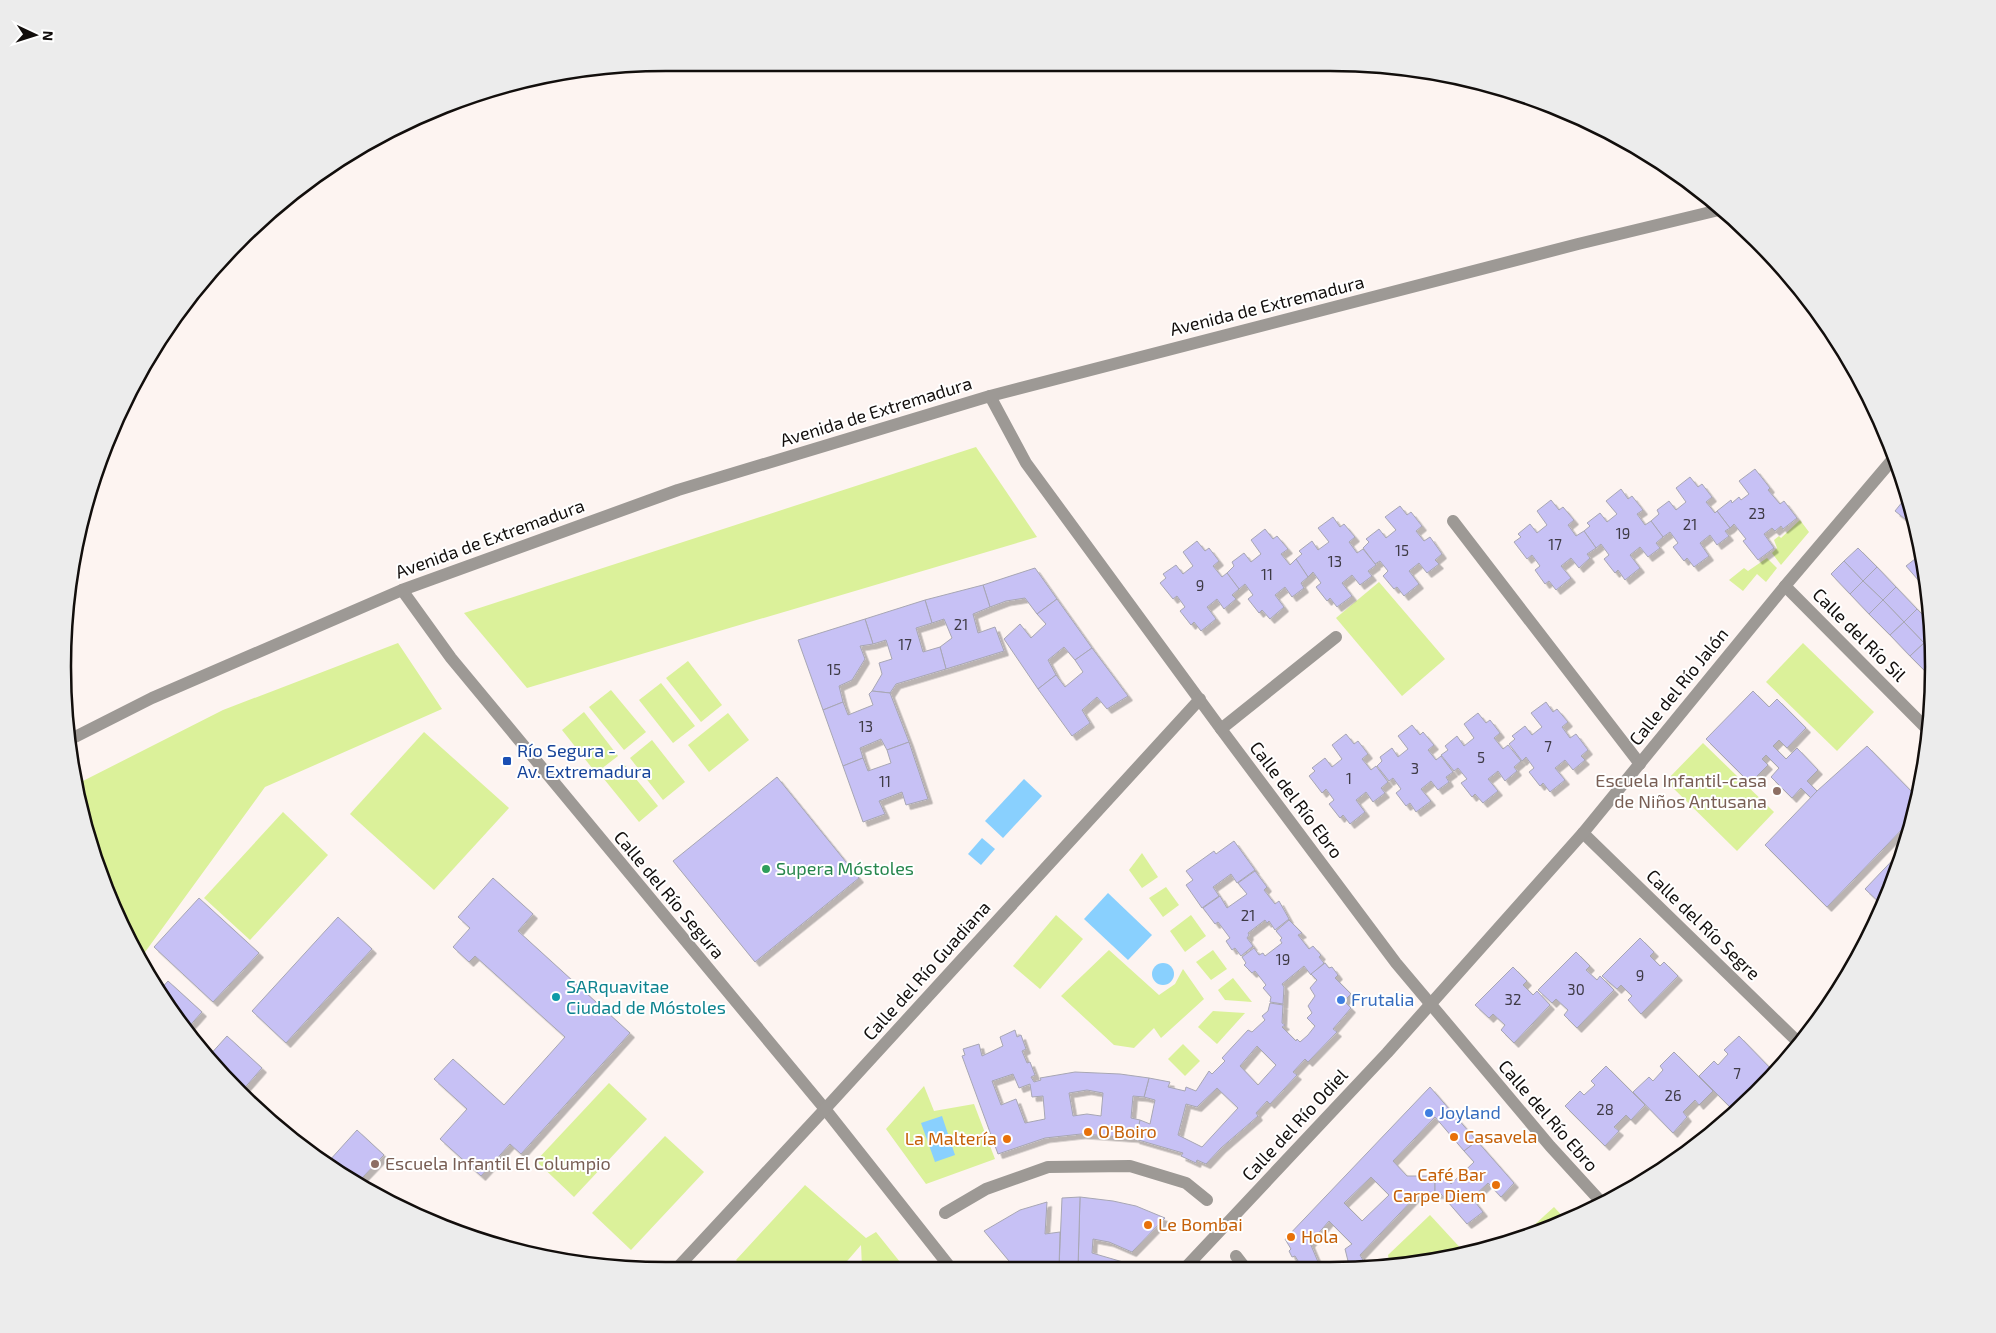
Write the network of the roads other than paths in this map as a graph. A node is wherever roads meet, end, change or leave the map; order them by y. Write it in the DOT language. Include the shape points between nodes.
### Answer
graph roads {
  1 [pos="1713,211"];
  2 [pos="990,396"];
  3 [pos="1889,464"];
  4 [pos="1453,521"];
  5 [pos="1785,586"];
  6 [pos="402,590"];
  7 [pos="1336,637"];
  8 [pos="1200,699"];
  9 [pos="1922,724"];
  10 [pos="1221,729"];
  11 [pos="75,737"];
  12 [pos="1640,764"];
  13 [pos="1583,833"];
  14 [pos="1430,1004"];
  15 [pos="1794,1038"];
  16 [pos="824,1109"];
  17 [pos="1598,1197"];
  18 [pos="1207,1200"];
  19 [pos="945,1213"];
  20 [pos="1236,1256"];
  21 [pos="683,1262"];
  22 [pos="946,1262"];
  23 [pos="1191,1262"];
  24 [pos="1241,1262"];
  1 -- 2 [label="street, Avenida de Extremadura"];
  2 -- 6 [label="street, Avenida de Extremadura" via="678,490"];
  2 -- 8 [label="street, Calle del Río Ebro" via="1026,462"];
  3 -- 5 [label="street, Calle del Río Jalón"];
  4 -- 12 [label="street"];
  5 -- 9 [label="street, Calle del Río Sil"];
  5 -- 12 [label="street, Calle del Río Jalón"];
  6 -- 11 [label="street, Avenida de Extremadura" via="152,698"];
  6 -- 16 [label="street, Calle del Río Segura" via="451,658 519,742"];
  7 -- 10 [label="street"];
  8 -- 10 [label="street, Calle del Río Ebro"];
  8 -- 16 [label="street, Calle del Río Guadiana"];
  10 -- 14 [label="street, Calle del Río Ebro"];
  12 -- 13 [label="street, Calle del Río Jalón"];
  13 -- 14 [label="street, Calle del Río Jalón"];
  13 -- 15 [label="street, Calle del Río Segre"];
  14 -- 17 [label="street, Calle del Río Ebro"];
  14 -- 23 [label="street, Calle del Río Odiel"];
  16 -- 21 [label="street, Calle del Río Guadiana"];
  16 -- 22 [label="street, Calle del Río Segura"];
  18 -- 19 [label="street" via="1186,1183 1130,1166 1048,1167 986,1189"];
  20 -- 24 [label="street"];
}
